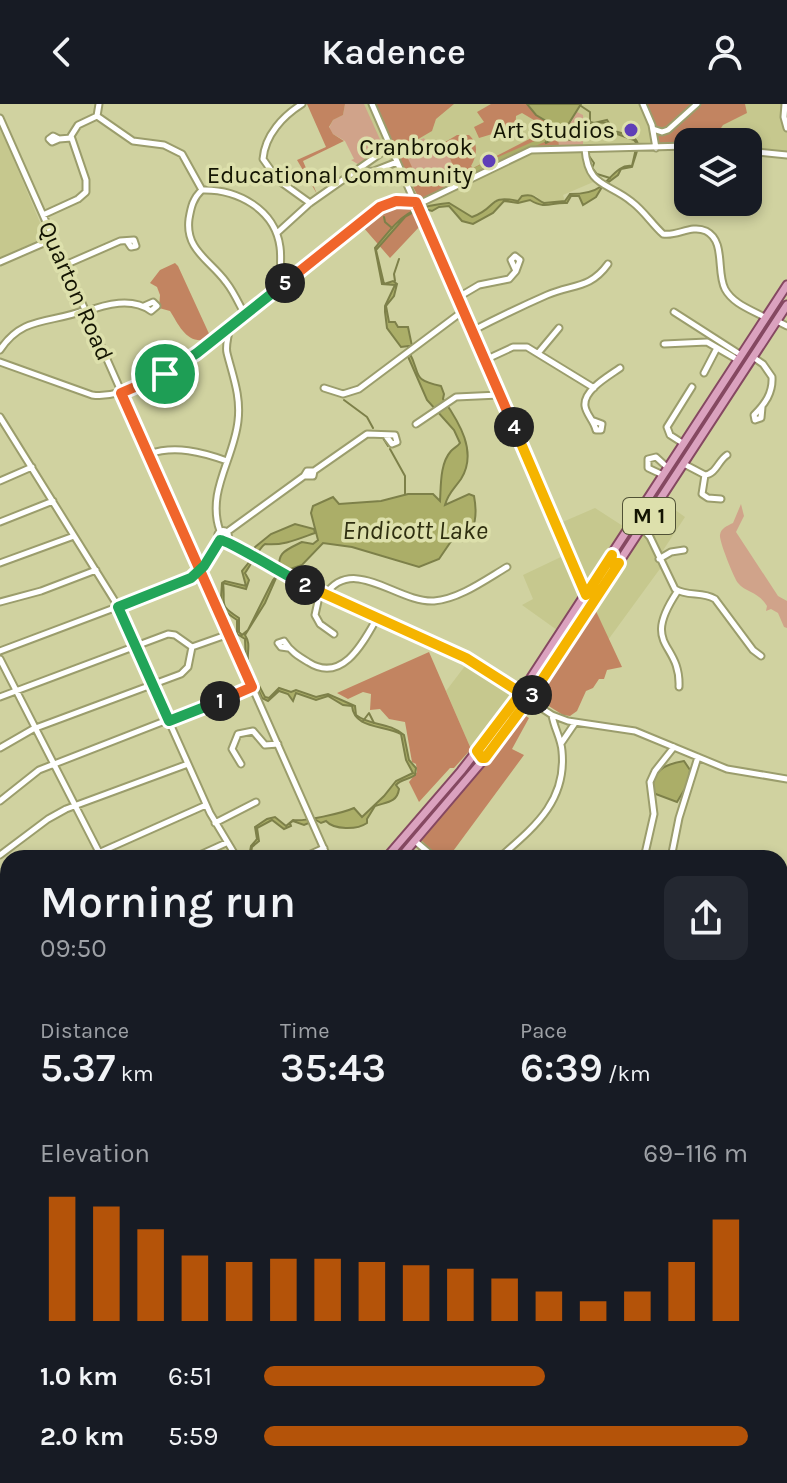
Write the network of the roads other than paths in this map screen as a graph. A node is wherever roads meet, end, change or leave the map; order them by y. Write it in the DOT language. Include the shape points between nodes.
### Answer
graph roads {
  1 [pos="99,104"];
  2 [pos="302,104"];
  3 [pos="372,104"];
  4 [pos="643,104"];
  5 [pos="697,104"];
  6 [pos="785,104"];
  7 [pos="97,116"];
  8 [pos="0,118"];
  9 [pos="787,128"];
  10 [pos="653,129"];
  11 [pos="71,138"];
  12 [pos="59,139"];
  13 [pos="391,146"];
  14 [pos="674,147"];
  15 [pos="656,148"];
  16 [pos="585,149"];
  17 [pos="762,152"];
  18 [pos="787,155"];
  19 [pos="397,162"];
  20 [pos="355,172"];
  21 [pos="202,190"];
  22 [pos="310,203"];
  23 [pos="419,207"];
  24 [pos="43,215"];
  25 [pos="277,233"];
  26 [pos="53,239"];
  27 [pos="127,241"];
  28 [pos="0,262"];
  29 [pos="608,264"];
  30 [pos="65,265"];
  31 [pos="516,271"];
  32 [pos="284,284"];
  33 [pos="787,285"];
  34 [pos="457,298"];
  35 [pos="787,305"];
  36 [pos="144,306"];
  37 [pos="85,311"];
  38 [pos="463,311"];
  39 [pos="674,312"];
  40 [pos="245,315"];
  41 [pos="766,318"];
  42 [pos="777,321"];
  43 [pos="787,326"];
  44 [pos="229,328"];
  45 [pos="559,328"];
  46 [pos="472,331"];
  47 [pos="217,337"];
  48 [pos="664,344"];
  49 [pos="717,348"];
  50 [pos="226,349"];
  51 [pos="0,350"];
  52 [pos="539,352"];
  53 [pos="752,358"];
  54 [pos="738,359"];
  55 [pos="485,360"];
  56 [pos="0,362"];
  57 [pos="620,368"];
  58 [pos="704,373"];
  59 [pos="743,373"];
  60 [pos="692,387"];
  61 [pos="324,388"];
  62 [pos="594,388"];
  63 [pos="718,390"];
  64 [pos="121,393"];
  65 [pos="499,395"];
  66 [pos="727,398"];
  67 [pos="762,407"];
  68 [pos="0,417"];
  69 [pos="594,421"];
  70 [pos="416,424"];
  71 [pos="386,436"];
  72 [pos="684,444"];
  73 [pos="149,454"];
  74 [pos="727,455"];
  75 [pos="227,461"];
  76 [pos="684,464"];
  77 [pos="32,467"];
  78 [pos="705,475"];
  79 [pos="0,481"];
  80 [pos="721,499"];
  81 [pos="53,501"];
  82 [pos="0,522"];
  83 [pos="642,528"];
  84 [pos="224,532"];
  85 [pos="74,536"];
  86 [pos="223,540"];
  87 [pos="684,550"];
  88 [pos="612,555"];
  89 [pos="659,559"];
  90 [pos="0,563"];
  91 [pos="619,563"];
  92 [pos="507,567"];
  93 [pos="96,570"];
  94 [pos="201,570"];
  95 [pos="677,591"];
  96 [pos="323,594"];
  97 [pos="586,595"];
  98 [pos="0,602"];
  99 [pos="118,607"];
  100 [pos="590,608"];
  101 [pos="377,618"];
  102 [pos="229,634"];
  103 [pos="334,634"];
  104 [pos="135,646"];
  105 [pos="192,647"];
  106 [pos="288,648"];
  107 [pos="0,651"];
  108 [pos="761,656"];
  109 [pos="545,657"];
  110 [pos="0,659"];
  111 [pos="553,663"];
  112 [pos="533,676"];
  113 [pos="541,682"];
  114 [pos="152,684"];
  115 [pos="252,687"];
  116 [pos="679,687"];
  117 [pos="16,690"];
  118 [pos="521,693"];
  119 [pos="0,697"];
  120 [pos="529,700"];
  121 [pos="552,715"];
  122 [pos="169,721"];
  123 [pos="575,723"];
  124 [pos="36,728"];
  125 [pos="561,743"];
  126 [pos="278,744"];
  127 [pos="674,747"];
  128 [pos="0,748"];
  129 [pos="477,751"];
  130 [pos="698,757"];
  131 [pos="485,758"];
  132 [pos="54,764"];
  133 [pos="188,764"];
  134 [pos="241,764"];
  135 [pos="461,771"];
  136 [pos="468,778"];
  137 [pos="787,779"];
  138 [pos="0,801"];
  139 [pos="256,802"];
  140 [pos="206,805"];
  141 [pos="75,806"];
  142 [pos="215,823"];
  143 [pos="408,833"];
  144 [pos="415,841"];
  145 [pos="226,843"];
  146 [pos="396,847"];
  147 [pos="324,848"];
  148 [pos="7,850"];
  149 [pos="98,850"];
  150 [pos="112,850"];
  151 [pos="211,850"];
  152 [pos="231,850"];
  153 [pos="320,850"];
  154 [pos="393,850"];
  155 [pos="398,850"];
  156 [pos="408,850"];
  157 [pos="426,850"];
  158 [pos="509,850"];
  159 [pos="646,850"];
  160 [pos="673,850"];
  1 -- 7 [label="street"];
  2 -- 22 [label="street" via="274,130 263,159 278,180"];
  3 -- 13 [label="street"];
  4 -- 10 [label="street"];
  5 -- 10 [label="street" via="667,130"];
  6 -- 9 [label="street"];
  7 -- 11 [label="street" via="76,126"];
  7 -- 21 [label="street" via="138,145 164,145 182,154"];
  8 -- 24 [label="street, Quarton Road"];
  10 -- 15 [label="street"];
  11 -- 12 [label="street"];
  11 -- 24 [label="street" via="86,192"];
  13 -- 19 [label="street"];
  13 -- 20 [label="street"];
  14 -- 15 [label="street"];
  15 -- 16 [label="street"];
  16 -- 23 [label="street" via="523,152"];
  16 -- 41 [label="street" via="589,171 603,186 636,204 663,234 708,232 717,245 726,291"];
  17 -- 18 [label="street"];
  19 -- 20 [label="street"];
  19 -- 23 [label="street"];
  20 -- 22 [label="street"];
  21 -- 25 [label="street" via="242,197 265,214"];
  21 -- 40 [label="street" via="190,212 191,242 229,285"];
  22 -- 25 [label="street"];
  23 -- 32 [label="street" via="396,201 380,207"];
  23 -- 34 [label="street"];
  24 -- 26 [label="street, Quarton Road"];
  25 -- 32 [label="street"];
  26 -- 28 [label="street"];
  26 -- 30 [label="street, Quarton Road"];
  27 -- 30 [label="street"];
  29 -- 46 [label="street" via="582,285 549,294"];
  30 -- 37 [label="street, Quarton Road"];
  31 -- 34 [label="street" via="509,279 479,285"];
  32 -- 40 [label="street"];
  33 -- 41 [label="main road, M 1"];
  34 -- 38 [label="street"];
  35 -- 42 [label="main road, M 1"];
  36 -- 37 [label="street" via="112,304"];
  37 -- 51 [label="street" via="27,325"];
  37 -- 64 [label="street, Quarton Road"];
  38 -- 46 [label="street"];
  38 -- 61 [label="street" via="356,391 343,394"];
  39 -- 54 [label="street"];
  40 -- 44 [label="street"];
  41 -- 54 [label="main road, M 1"];
  42 -- 43 [label="street"];
  42 -- 53 [label="main road, M 1"];
  44 -- 47 [label="street"];
  44 -- 50 [label="street"];
  45 -- 52 [label="street"];
  46 -- 55 [label="street"];
  47 -- 50 [label="street"];
  47 -- 64 [label="street" via="168,372"];
  48 -- 49 [label="street" via="704,342"];
  49 -- 54 [label="street"];
  49 -- 58 [label="street"];
  50 -- 75 [label="street" via="239,408"];
  52 -- 55 [label="street" via="516,347"];
  52 -- 62 [label="street"];
  53 -- 59 [label="main road, M 1"];
  53 -- 67 [label="street" via="772,375"];
  54 -- 59 [label="main road"];
  54 -- 63 [label="main road, M 1"];
  55 -- 65 [label="street"];
  56 -- 64 [label="street" via="88,394"];
  57 -- 62 [label="street"];
  59 -- 66 [label="main road, M 1"];
  60 -- 72 [label="street" via="667,427"];
  62 -- 69 [label="street" via="585,405"];
  63 -- 66 [label="main road"];
  63 -- 72 [label="main road, M 1"];
  64 -- 73 [label="street, Quarton Road"];
  65 -- 70 [label="street" via="456,397"];
  65 -- 97 [label="street"];
  66 -- 76 [label="main road, M 1"];
  68 -- 77 [label="street"];
  71 -- 84 [label="street" via="364,436"];
  72 -- 88 [label="main road, M 1"];
  73 -- 75 [label="street" via="181,450"];
  73 -- 94 [label="street, Quarton Road"];
  74 -- 78 [label="street"];
  75 -- 84 [label="street" via="216,501"];
  76 -- 78 [label="street"];
  76 -- 83 [label="main road, M 1"];
  77 -- 79 [label="street"];
  77 -- 81 [label="street"];
  78 -- 80 [label="street" via="703,495"];
  81 -- 82 [label="street"];
  81 -- 85 [label="street"];
  83 -- 89 [label="street"];
  83 -- 91 [label="main road, M 1"];
  84 -- 86 [label="street" via="218,535"];
  85 -- 90 [label="street"];
  85 -- 93 [label="street"];
  86 -- 94 [label="street"];
  86 -- 96 [label="street"];
  87 -- 89 [label="street"];
  88 -- 91 [label="main road" via="611,563"];
  88 -- 97 [label="main road, M 1"];
  89 -- 95 [label="street"];
  91 -- 100 [label="main road, M 1"];
  92 -- 96 [label="street" via="437,600 407,597 355,578 338,582"];
  93 -- 98 [label="street"];
  93 -- 99 [label="street"];
  94 -- 99 [label="street" via="181,584"];
  94 -- 102 [label="street, Quarton Road"];
  95 -- 108 [label="street" via="715,599"];
  95 -- 116 [label="street" via="660,627"];
  96 -- 101 [label="street"];
  96 -- 103 [label="street" via="314,608 316,619"];
  97 -- 100 [label="main road"];
  97 -- 109 [label="main road, M 1"];
  99 -- 104 [label="street"];
  99 -- 107 [label="street"];
  100 -- 111 [label="main road, M 1"];
  101 -- 106 [label="street" via="358,649 337,667 319,668"];
  101 -- 118 [label="street" via="471,661"];
  102 -- 105 [label="street"];
  102 -- 115 [label="street, Quarton Road"];
  104 -- 105 [label="street" via="171,634"];
  104 -- 114 [label="street"];
  104 -- 117 [label="street"];
  105 -- 114 [label="street" via="185,671"];
  109 -- 111 [label="main road"];
  109 -- 112 [label="main road, M 1"];
  110 -- 117 [label="street"];
  111 -- 113 [label="main road, M 1"];
  112 -- 113 [label="main road"];
  112 -- 118 [label="main road, M 1"];
  113 -- 120 [label="main road, M 1"];
  114 -- 122 [label="street"];
  114 -- 124 [label="street"];
  115 -- 122 [label="street"];
  115 -- 126 [label="street, Quarton Road"];
  117 -- 119 [label="street"];
  117 -- 124 [label="street"];
  118 -- 129 [label="main road, M 1"];
  120 -- 121 [label="street"];
  120 -- 131 [label="main road, M 1"];
  121 -- 123 [label="street"];
  121 -- 125 [label="street"];
  122 -- 132 [label="street"];
  122 -- 133 [label="street"];
  123 -- 125 [label="street"];
  123 -- 127 [label="street" via="635,731"];
  124 -- 128 [label="street"];
  124 -- 132 [label="street"];
  125 -- 158 [label="street" via="562,770 551,804"];
  126 -- 134 [label="street" via="265,745 253,731 238,734 232,749"];
  126 -- 147 [label="street, Quarton Road"];
  127 -- 130 [label="street"];
  127 -- 159 [label="street" via="650,782 654,817"];
  129 -- 131 [label="main road"];
  129 -- 135 [label="main road, M 1"];
  130 -- 137 [label="street" via="731,770"];
  130 -- 160 [label="street"];
  131 -- 136 [label="main road, M 1"];
  132 -- 138 [label="street" via="30,775"];
  132 -- 141 [label="street"];
  133 -- 140 [label="street"];
  133 -- 141 [label="street"];
  135 -- 136 [label="main road"];
  135 -- 143 [label="main road, M 1"];
  136 -- 144 [label="main road, M 1"];
  139 -- 142 [label="street"];
  140 -- 142 [label="street"];
  140 -- 150 [label="street"];
  141 -- 148 [label="street"];
  141 -- 149 [label="street"];
  142 -- 145 [label="street"];
  143 -- 144 [label="main road"];
  143 -- 146 [label="main road, M 1"];
  144 -- 156 [label="main road, M 1"];
  144 -- 157 [label="street"];
  145 -- 151 [label="street"];
  145 -- 152 [label="street"];
  146 -- 154 [label="main road, M 1"];
  146 -- 155 [label="main road"];
  147 -- 153 [label="street"];
}
